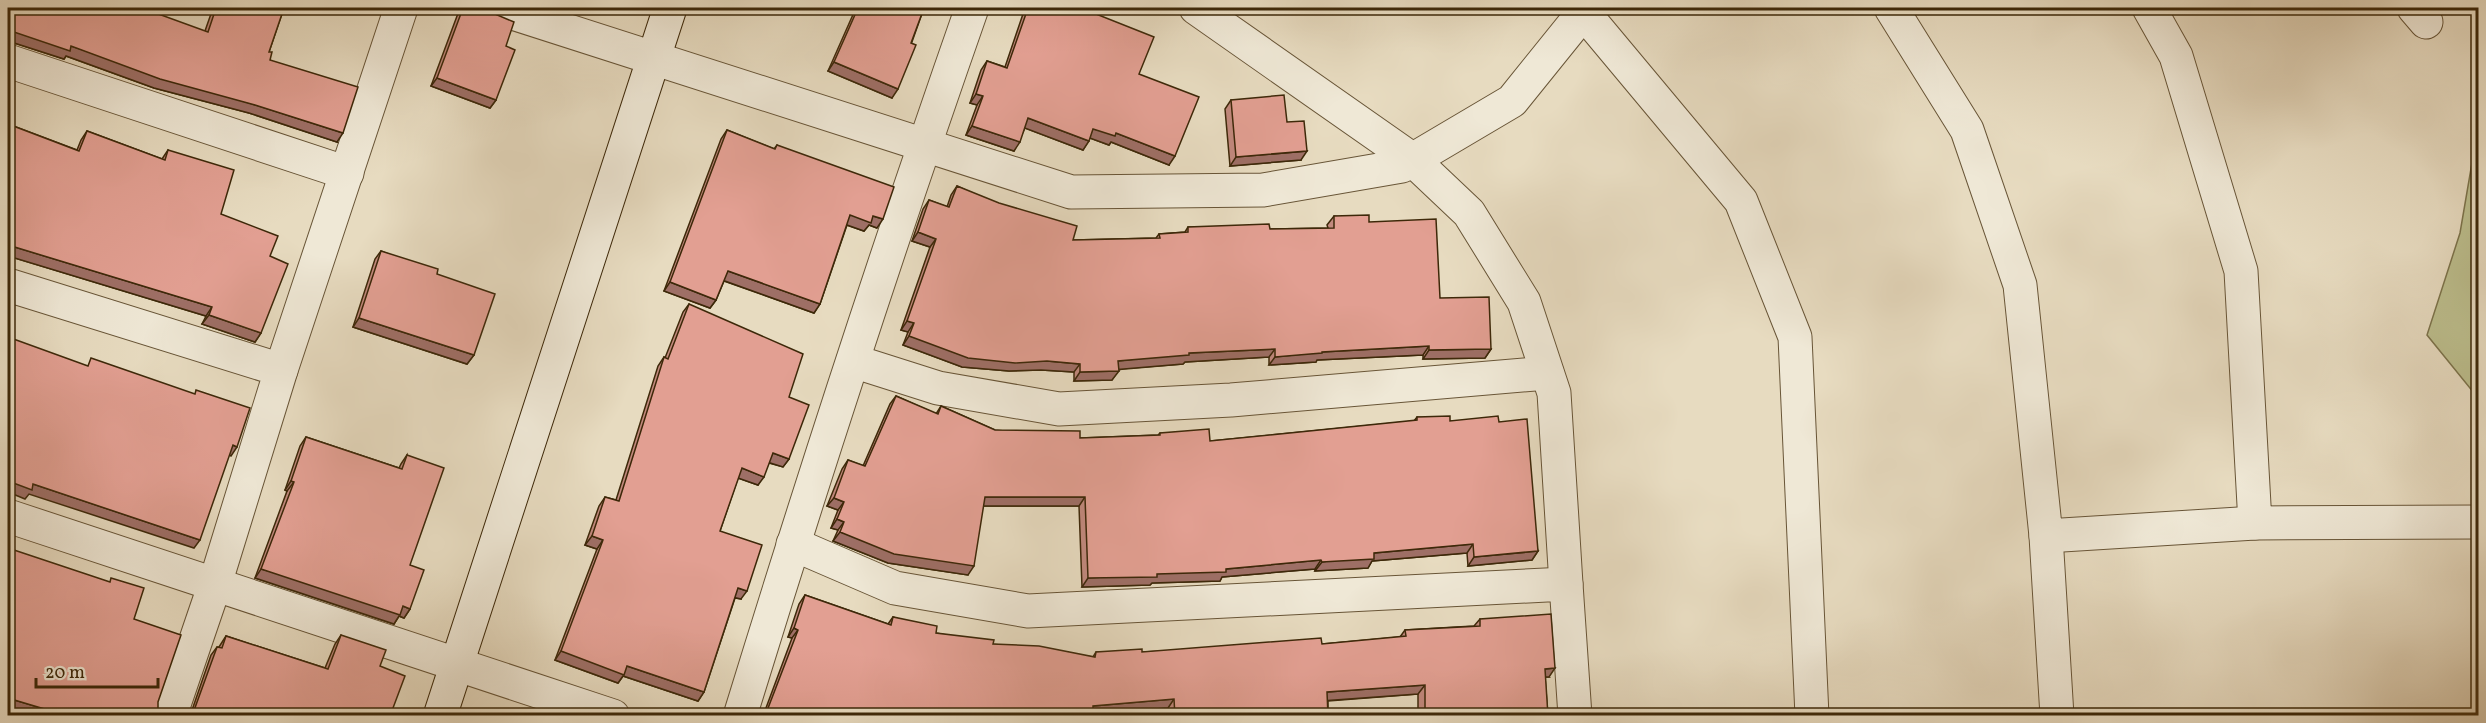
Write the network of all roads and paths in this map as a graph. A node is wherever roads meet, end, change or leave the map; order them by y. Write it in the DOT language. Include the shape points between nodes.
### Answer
graph roads {
  1 [pos="401,8"];
  2 [pos="497,8"];
  3 [pos="670,8"];
  4 [pos="972,8"];
  5 [pos="1196,8"];
  6 [pos="1891,8"];
  7 [pos="2149,8"];
  8 [pos="1582,9"];
  9 [pos="654,57"];
  10 [pos="8,61"];
  11 [pos="924,144"];
  12 [pos="1413,160"];
  13 [pos="347,173"];
  14 [pos="8,285"];
  15 [pos="853,361"];
  16 [pos="281,370"];
  17 [pos="1547,373"];
  18 [pos="8,516"];
  19 [pos="2478,522"];
  20 [pos="2255,523"];
  21 [pos="2046,536"];
  22 [pos="793,544"];
  23 [pos="214,584"];
  24 [pos="1566,584"];
  25 [pos="458,664"];
  26 [pos="170,716"];
  27 [pos="440,716"];
  28 [pos="613,716"];
  29 [pos="740,716"];
  30 [pos="1575,716"];
  31 [pos="1812,716"];
  32 [pos="2057,716"];
  1 -- 13 [label="street"];
  2 -- 9 [label="street"];
  3 -- 9 [label="street"];
  4 -- 11 [label="street"];
  5 -- 12 [label="street"];
  6 -- 21 [label="street" via="1967,130 2020,285"];
  7 -- 20 [label="street" via="2176,56 2241,271"];
  8 -- 12 [label="street" via="1512,101"];
  8 -- 31 [label="street" via="1742,201 1795,338"];
  9 -- 11 [label="street"];
  9 -- 25 [label="street"];
  10 -- 13 [label="street"];
  11 -- 12 [label="street" via="1071,192 1263,190 1402,166"];
  11 -- 15 [label="street"];
  12 -- 17 [label="street" via="1469,213 1524,302"];
  13 -- 16 [label="street"];
  14 -- 16 [label="street"];
  15 -- 17 [label="street" via="938,387 1059,409 1231,400"];
  15 -- 22 [label="street"];
  16 -- 23 [label="street"];
  17 -- 24 [label="street" via="1554,393"];
  18 -- 23 [label="street"];
  19 -- 20 [label="street"];
  20 -- 21 [label="street"];
  21 -- 32 [label="street"];
  22 -- 24 [label="street" via="895,588 1028,611"];
  22 -- 29 [label="street"];
  23 -- 25 [label="street"];
  23 -- 26 [label="street"];
  24 -- 30 [label="street"];
  25 -- 27 [label="street"];
  25 -- 28 [label="street"];
}
